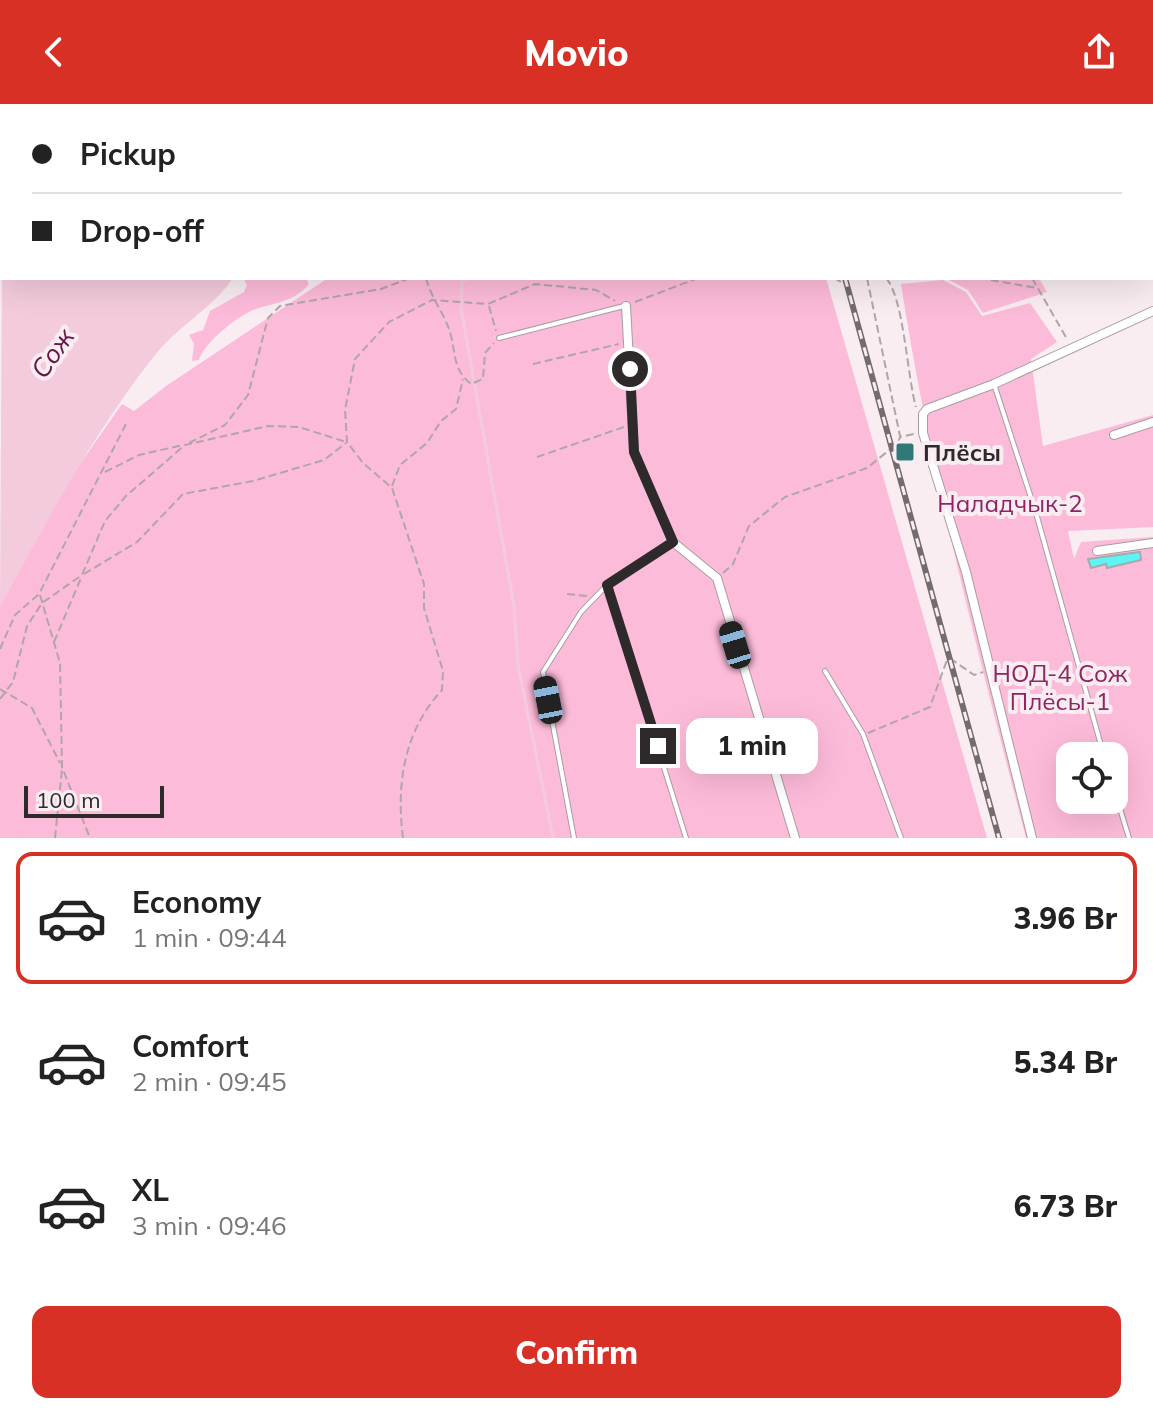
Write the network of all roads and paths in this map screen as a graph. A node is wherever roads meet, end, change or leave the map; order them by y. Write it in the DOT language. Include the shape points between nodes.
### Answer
graph roads {
  1 [pos="405,280"];
  2 [pos="427,280"];
  3 [pos="693,280"];
  4 [pos="867,280"];
  5 [pos="888,280"];
  6 [pos="991,280"];
  7 [pos="1033,280"];
  8 [pos="1038,288"];
  9 [pos="432,300"];
  10 [pos="488,304"];
  11 [pos="626,306"];
  12 [pos="1153,311"];
  13 [pos="499,338"];
  14 [pos="628,342"];
  15 [pos="1072,348"];
  16 [pos="533,364"];
  17 [pos="463,378"];
  18 [pos="994,384"];
  19 [pos="923,414"];
  20 [pos="1153,422"];
  21 [pos="126,424"];
  22 [pos="632,424"];
  23 [pos="923,433"];
  24 [pos="1114,435"];
  25 [pos="900,437"];
  26 [pos="347,442"];
  27 [pos="185,445"];
  28 [pos="537,457"];
  29 [pos="105,472"];
  30 [pos="392,488"];
  31 [pos="673,542"];
  32 [pos="1153,543"];
  33 [pos="1097,551"];
  34 [pos="82,575"];
  35 [pos="717,578"];
  36 [pos="607,585"];
  37 [pos="39,594"];
  38 [pos="567,594"];
  39 [pos="596,596"];
  40 [pos="42,603"];
  41 [pos="54,642"];
  42 [pos="0,649"];
  43 [pos="991,670"];
  44 [pos="825,671"];
  45 [pos="0,689"];
  46 [pos="6,692"];
  47 [pos="0,699"];
  48 [pos="863,734"];
  49 [pos="1100,742"];
  50 [pos="62,767"];
  51 [pos="1122,814"];
  52 [pos="55,838"];
  53 [pos="90,838"];
  54 [pos="403,838"];
  55 [pos="574,838"];
  56 [pos="686,838"];
  57 [pos="795,838"];
  58 [pos="901,838"];
  59 [pos="1032,838"];
  60 [pos="1129,838"];
  1 -- 27 [label="path" via="280,306 268,318 248,395 225,425"];
  2 -- 9 [label="path"];
  3 -- 11 [label="path"];
  4 -- 25 [label="path"];
  5 -- 19 [label="path" via="901,316 906,370 916,407"];
  6 -- 8 [label="path"];
  7 -- 8 [label="path"];
  8 -- 15 [label="path"];
  9 -- 10 [label="path"];
  9 -- 17 [label="path" via="450,332 451,354"];
  9 -- 26 [label="path" via="389,322 355,359 345,410"];
  10 -- 11 [label="path" via="535,284 596,290"];
  10 -- 13 [label="path"];
  11 -- 13 [label="lane"];
  11 -- 14 [label="street"];
  12 -- 15 [label="street"];
  13 -- 17 [label="path" via="485,353 483,379 471,384"];
  14 -- 16 [label="path"];
  14 -- 22 [label="street"];
  15 -- 18 [label="street"];
  17 -- 30 [label="path" via="456,409 400,465"];
  18 -- 19 [label="street"];
  18 -- 49 [label="lane"];
  19 -- 23 [label="street"];
  20 -- 24 [label="street"];
  21 -- 29 [label="path"];
  22 -- 28 [label="path"];
  22 -- 31 [label="street" via="634,452"];
  23 -- 25 [label="path"];
  23 -- 43 [label="street"];
  25 -- 35 [label="path" via="867,468 785,497 749,526 733,564"];
  26 -- 27 [label="path" via="299,427 268,426"];
  26 -- 30 [label="path"];
  26 -- 34 [label="path" via="324,460 183,494 137,542"];
  27 -- 29 [label="path" via="139,455"];
  27 -- 34 [label="path" via="105,521"];
  29 -- 37 [label="path"];
  30 -- 54 [label="path" via="424,584 424,608 443,671 442,690 423,710 400,772"];
  31 -- 35 [label="street"];
  31 -- 36 [label="lane"];
  32 -- 33 [label="street"];
  34 -- 40 [label="path"];
  34 -- 41 [label="path"];
  35 -- 57 [label="street"];
  36 -- 39 [label="lane"];
  36 -- 56 [label="lane"];
  37 -- 40 [label="path"];
  37 -- 42 [label="path" via="15,615"];
  38 -- 39 [label="path"];
  39 -- 55 [label="lane" via="543,672"];
  40 -- 41 [label="path"];
  40 -- 46 [label="path" via="27,626"];
  41 -- 50 [label="path" via="60,663"];
  43 -- 48 [label="path" via="974,675 947,660 930,707"];
  43 -- 59 [label="street"];
  44 -- 48 [label="lane"];
  45 -- 46 [label="path"];
  46 -- 47 [label="path"];
  46 -- 50 [label="path" via="32,708"];
  48 -- 58 [label="lane"];
  50 -- 52 [label="path"];
  50 -- 53 [label="path"];
  51 -- 60 [label="lane"];
}
